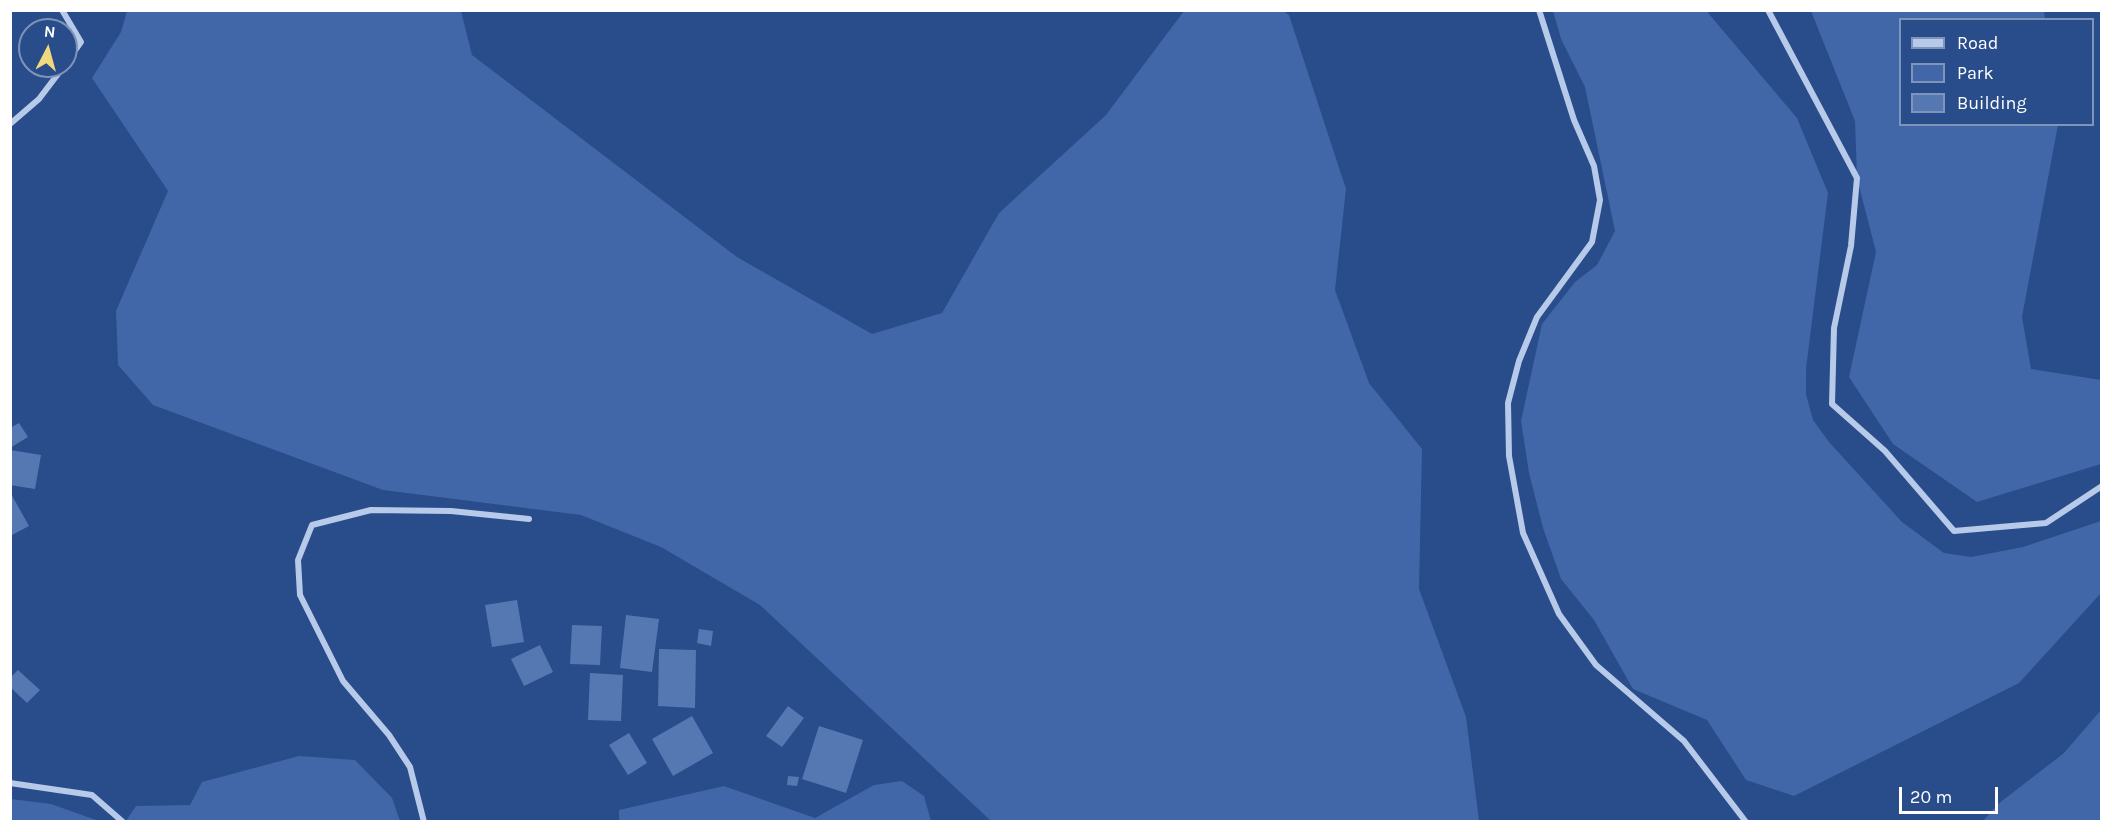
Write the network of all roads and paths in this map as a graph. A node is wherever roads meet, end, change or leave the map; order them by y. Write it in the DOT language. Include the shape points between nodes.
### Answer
graph roads {
  1 [pos="1539,10"];
  2 [pos="1768,10"];
  3 [pos="55,78"];
  4 [pos="10,124"];
  5 [pos="2102,486"];
  6 [pos="529,519"];
  7 [pos="10,783"];
  8 [pos="123,822"];
  9 [pos="424,822"];
  10 [pos="1746,822"];
  1 -- 10 [label="street" via="1574,120 1594,166 1600,200 1592,242 1537,317 1508,403 1509,456 1523,532 1559,614 1596,665 1684,741"];
  2 -- 5 [label="street" via="1857,178 1851,246 1834,328 1832,404 1885,451 1954,531 2046,523"];
  3 -- 4 [label="street" via="39,99"];
  6 -- 9 [label="street" via="451,511 371,510 312,525 298,560 300,595 343,681 389,735 410,767"];
  7 -- 8 [label="street" via="92,795"];
}
